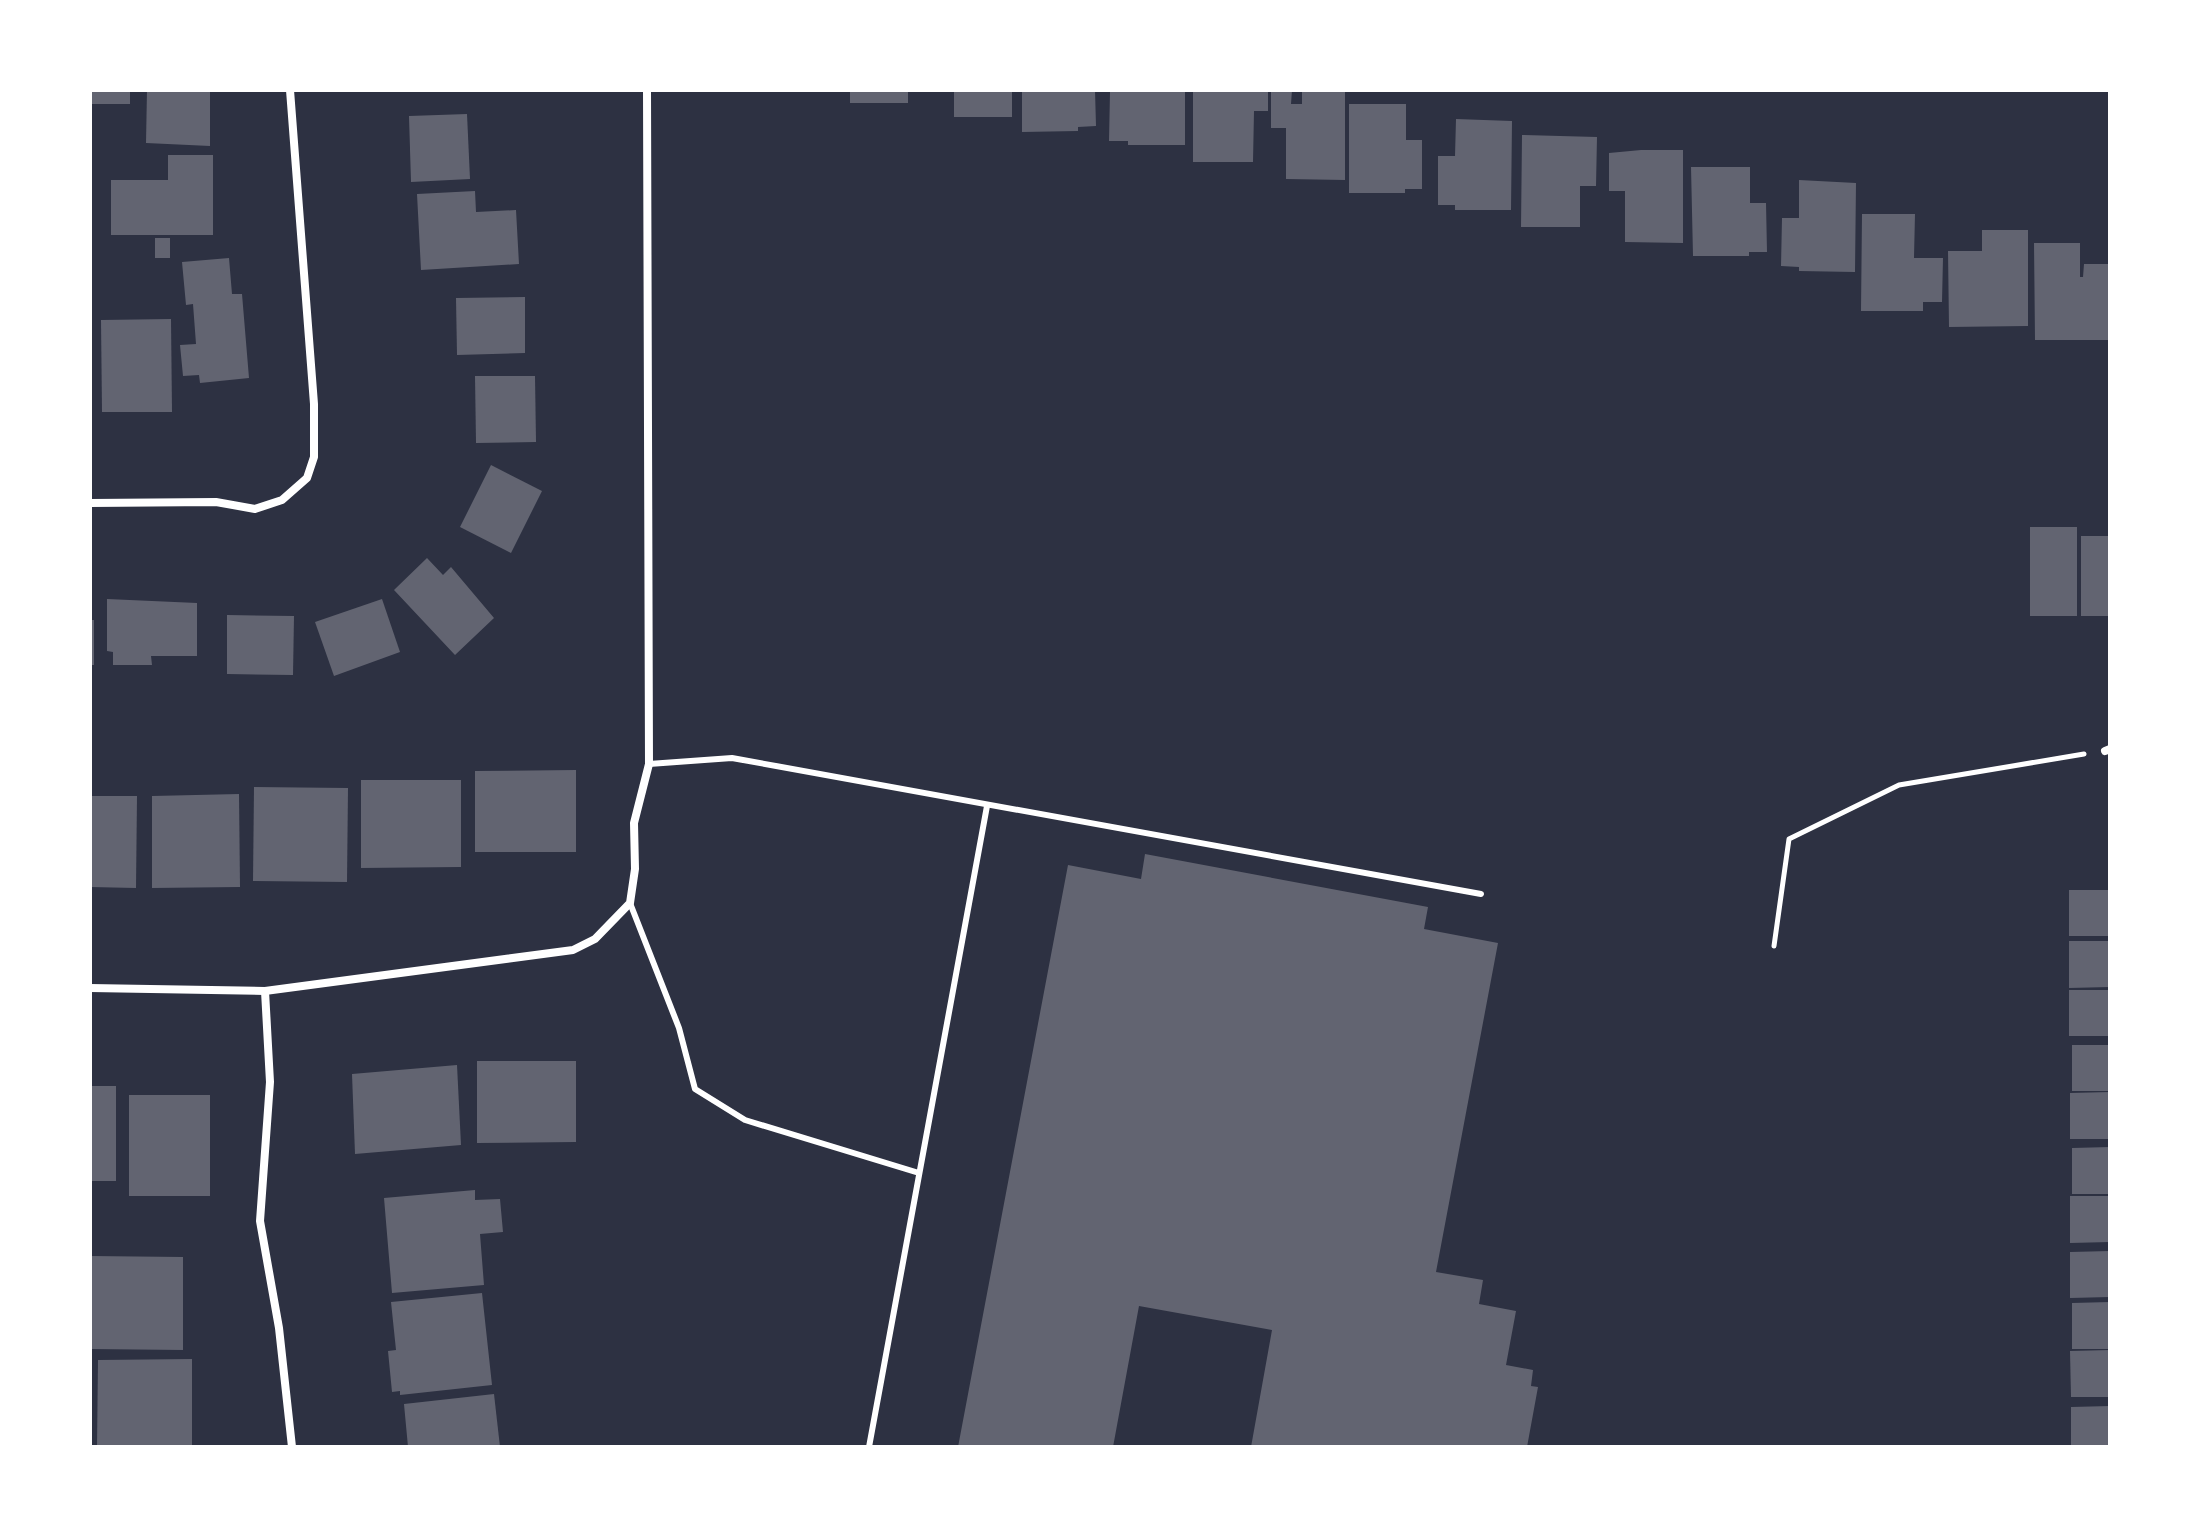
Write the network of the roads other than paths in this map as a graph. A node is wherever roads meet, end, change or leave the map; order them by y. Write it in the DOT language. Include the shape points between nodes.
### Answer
graph roads {
  1 [pos="290,90"];
  2 [pos="647,90"];
  3 [pos="90,503"];
  4 [pos="649,764"];
  5 [pos="987,806"];
  6 [pos="1481,894"];
  7 [pos="630,903"];
  8 [pos="90,988"];
  9 [pos="265,991"];
  10 [pos="919,1173"];
  11 [pos="292,1447"];
  12 [pos="869,1447"];
  1 -- 3 [label="street" via="314,404 314,457 307,478 282,500 255,509 216,502"];
  2 -- 4 [label="street"];
  4 -- 5 [label="lane" via="732,758"];
  4 -- 7 [label="street" via="634,823"];
  5 -- 6 [label="lane"];
  5 -- 10 [label="lane"];
  7 -- 9 [label="street" via="595,939 573,950"];
  7 -- 10 [label="lane" via="679,1028 695,1089 745,1120"];
  8 -- 9 [label="street"];
  9 -- 11 [label="street" via="270,1082 260,1221"];
  10 -- 12 [label="lane"];
}
